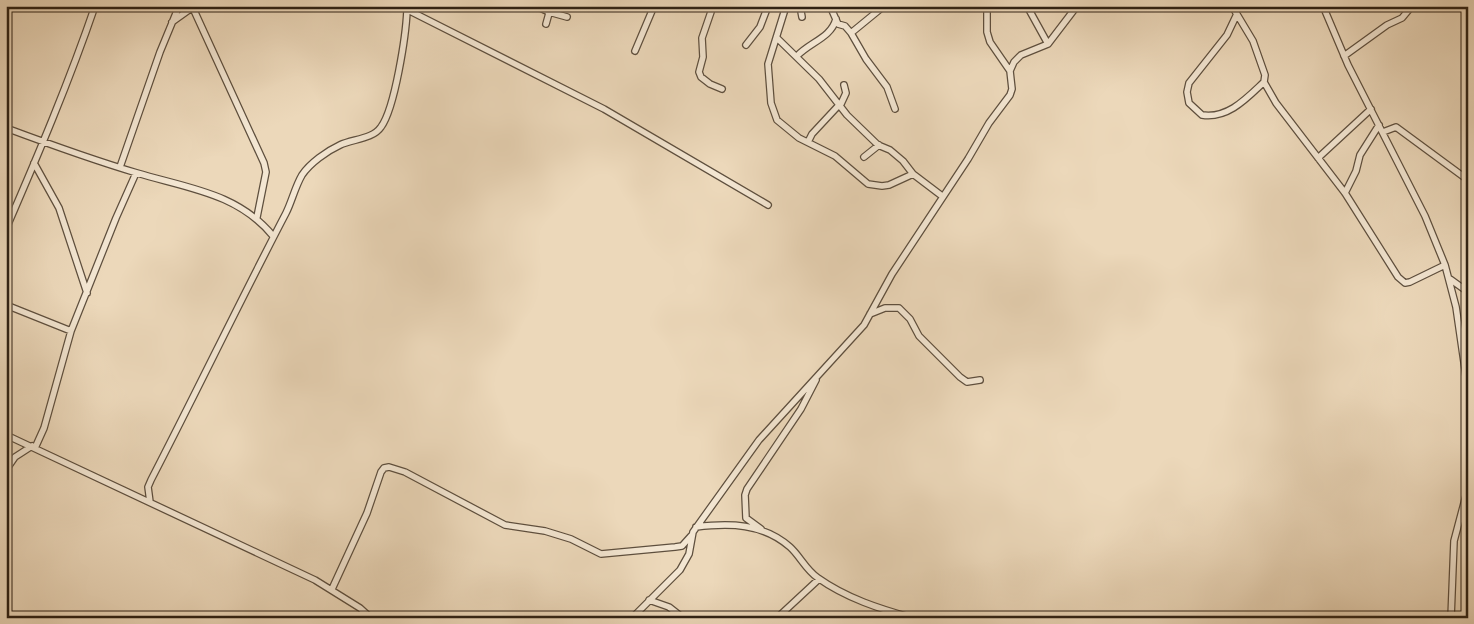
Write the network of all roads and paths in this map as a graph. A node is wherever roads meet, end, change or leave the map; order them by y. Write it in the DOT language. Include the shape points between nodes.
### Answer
graph roads {
  1 [pos="95,6"];
  2 [pos="179,6"];
  3 [pos="400,6"];
  4 [pos="536,6"];
  5 [pos="654,6"];
  6 [pos="713,6"];
  7 [pos="768,6"];
  8 [pos="786,6"];
  9 [pos="800,6"];
  10 [pos="830,6"];
  11 [pos="884,6"];
  12 [pos="987,6"];
  13 [pos="1027,6"];
  14 [pos="1078,6"];
  15 [pos="1232,6"];
  16 [pos="1241,6"];
  17 [pos="1323,6"];
  18 [pos="1412,6"];
  19 [pos="192,7"];
  20 [pos="407,10"];
  21 [pos="550,10"];
  22 [pos="1237,14"];
  23 [pos="567,17"];
  24 [pos="802,17"];
  25 [pos="836,19"];
  26 [pos="172,22"];
  27 [pos="546,24"];
  28 [pos="851,33"];
  29 [pos="777,38"];
  30 [pos="1048,44"];
  31 [pos="746,45"];
  32 [pos="635,51"];
  33 [pos="797,56"];
  34 [pos="1344,56"];
  35 [pos="1010,71"];
  36 [pos="1264,82"];
  37 [pos="844,85"];
  38 [pos="722,89"];
  39 [pos="839,105"];
  40 [pos="895,109"];
  41 [pos="1371,109"];
  42 [pos="1379,125"];
  43 [pos="6,128"];
  44 [pos="1383,132"];
  45 [pos="42,142"];
  46 [pos="808,142"];
  47 [pos="879,145"];
  48 [pos="864,157"];
  49 [pos="1318,158"];
  50 [pos="34,163"];
  51 [pos="120,167"];
  52 [pos="136,173"];
  53 [pos="913,174"];
  54 [pos="1468,180"];
  55 [pos="1345,193"];
  56 [pos="942,196"];
  57 [pos="768,205"];
  58 [pos="6,206"];
  59 [pos="14,210"];
  60 [pos="257,217"];
  61 [pos="6,229"];
  62 [pos="273,236"];
  63 [pos="1445,265"];
  64 [pos="1450,279"];
  65 [pos="1468,292"];
  66 [pos="87,293"];
  67 [pos="6,306"];
  68 [pos="870,314"];
  69 [pos="71,331"];
  70 [pos="1466,368"];
  71 [pos="820,372"];
  72 [pos="980,380"];
  73 [pos="1468,390"];
  74 [pos="6,435"];
  75 [pos="33,447"];
  76 [pos="6,470"];
  77 [pos="148,488"];
  78 [pos="1468,490"];
  79 [pos="137,496"];
  80 [pos="150,502"];
  81 [pos="1463,514"];
  82 [pos="696,528"];
  83 [pos="1468,529"];
  84 [pos="763,531"];
  85 [pos="691,536"];
  86 [pos="819,579"];
  87 [pos="332,589"];
  88 [pos="649,600"];
  89 [pos="371,618"];
  90 [pos="632,618"];
  91 [pos="683,618"];
  92 [pos="777,618"];
  93 [pos="913,618"];
  94 [pos="1451,618"];
  1 -- 45 [label="street"];
  2 -- 26 [label="street"];
  3 -- 20 [label="street"];
  4 -- 21 [label="street"];
  5 -- 32 [label="street"];
  6 -- 38 [label="street" via="702,38 703,57 699,72 710,84"];
  7 -- 31 [label="street" via="760,27"];
  8 -- 29 [label="street"];
  9 -- 24 [label="street"];
  10 -- 25 [label="street"];
  11 -- 28 [label="street"];
  12 -- 35 [label="street" via="990,42"];
  13 -- 30 [label="street"];
  14 -- 30 [label="street"];
  15 -- 22 [label="street"];
  16 -- 22 [label="street"];
  17 -- 34 [label="street"];
  18 -- 34 [label="street" via="1402,18"];
  19 -- 26 [label="street"];
  19 -- 60 [label="street" via="264,163 266,172"];
  20 -- 57 [label="street" via="604,109"];
  20 -- 62 [label="street" via="405,41 392,100 382,127 369,136 340,145 314,162 302,176"];
  21 -- 23 [label="street"];
  21 -- 27 [label="street"];
  22 -- 36 [label="street" via="1253,40 1266,75"];
  22 -- 36 [label="street" via="1227,35 1189,83 1189,103 1202,115 1218,115 1233,108"];
  25 -- 28 [label="street"];
  25 -- 33 [label="street" via="828,35"];
  26 -- 51 [label="street"];
  28 -- 40 [label="street" via="887,88"];
  29 -- 33 [label="street"];
  29 -- 46 [label="street" via="768,64 772,108 780,123"];
  30 -- 35 [label="street" via="1021,55"];
  33 -- 39 [label="street"];
  34 -- 41 [label="street"];
  35 -- 56 [label="street" via="1010,95"];
  36 -- 49 [label="street" via="1280,110"];
  37 -- 39 [label="street" via="846,93"];
  39 -- 46 [label="street"];
  39 -- 47 [label="street"];
  41 -- 42 [label="street"];
  41 -- 49 [label="street"];
  42 -- 44 [label="street"];
  42 -- 55 [label="street" via="1360,155"];
  43 -- 45 [label="street"];
  44 -- 54 [label="street" via="1396,127 1402,130"];
  44 -- 63 [label="street" via="1425,216"];
  45 -- 50 [label="street"];
  45 -- 51 [label="street"];
  46 -- 53 [label="street" via="835,156 868,184 889,185"];
  47 -- 48 [label="street"];
  47 -- 53 [label="street" via="903,161"];
  49 -- 55 [label="street"];
  50 -- 59 [label="street"];
  50 -- 66 [label="street" via="59,208"];
  51 -- 52 [label="street"];
  52 -- 60 [label="street" via="212,194"];
  52 -- 66 [label="street"];
  53 -- 56 [label="street"];
  55 -- 63 [label="street" via="1402,281 1410,282"];
  56 -- 68 [label="street"];
  58 -- 59 [label="street"];
  59 -- 61 [label="street"];
  60 -- 62 [label="street"];
  62 -- 77 [label="street"];
  63 -- 64 [label="street"];
  64 -- 65 [label="street"];
  64 -- 70 [label="street"];
  66 -- 69 [label="street"];
  67 -- 69 [label="street"];
  68 -- 71 [label="street" via="857,333"];
  68 -- 72 [label="street" via="885,308 899,308 910,319 919,336 960,377 967,382"];
  69 -- 75 [label="street" via="44,428"];
  70 -- 73 [label="street"];
  71 -- 82 [label="street" via="759,440"];
  71 -- 84 [label="street" via="801,409 744,495 746,518"];
  74 -- 75 [label="street"];
  75 -- 76 [label="street" via="15,457"];
  75 -- 79 [label="street"];
  77 -- 79 [label="street"];
  77 -- 80 [label="street"];
  78 -- 81 [label="street"];
  79 -- 80 [label="street"];
  80 -- 87 [label="street"];
  81 -- 83 [label="street"];
  81 -- 94 [label="street" via="1454,541"];
  82 -- 84 [label="street" via="735,524"];
  82 -- 85 [label="street"];
  84 -- 86 [label="street" via="789,546"];
  85 -- 87 [label="street" via="682,546 601,554 545,531 505,525 405,472 384,468"];
  85 -- 88 [label="street" via="689,554 680,570"];
  86 -- 92 [label="street"];
  86 -- 93 [label="street" via="862,602"];
  87 -- 89 [label="street"];
  88 -- 90 [label="street"];
  88 -- 91 [label="street" via="669,607"];
}
